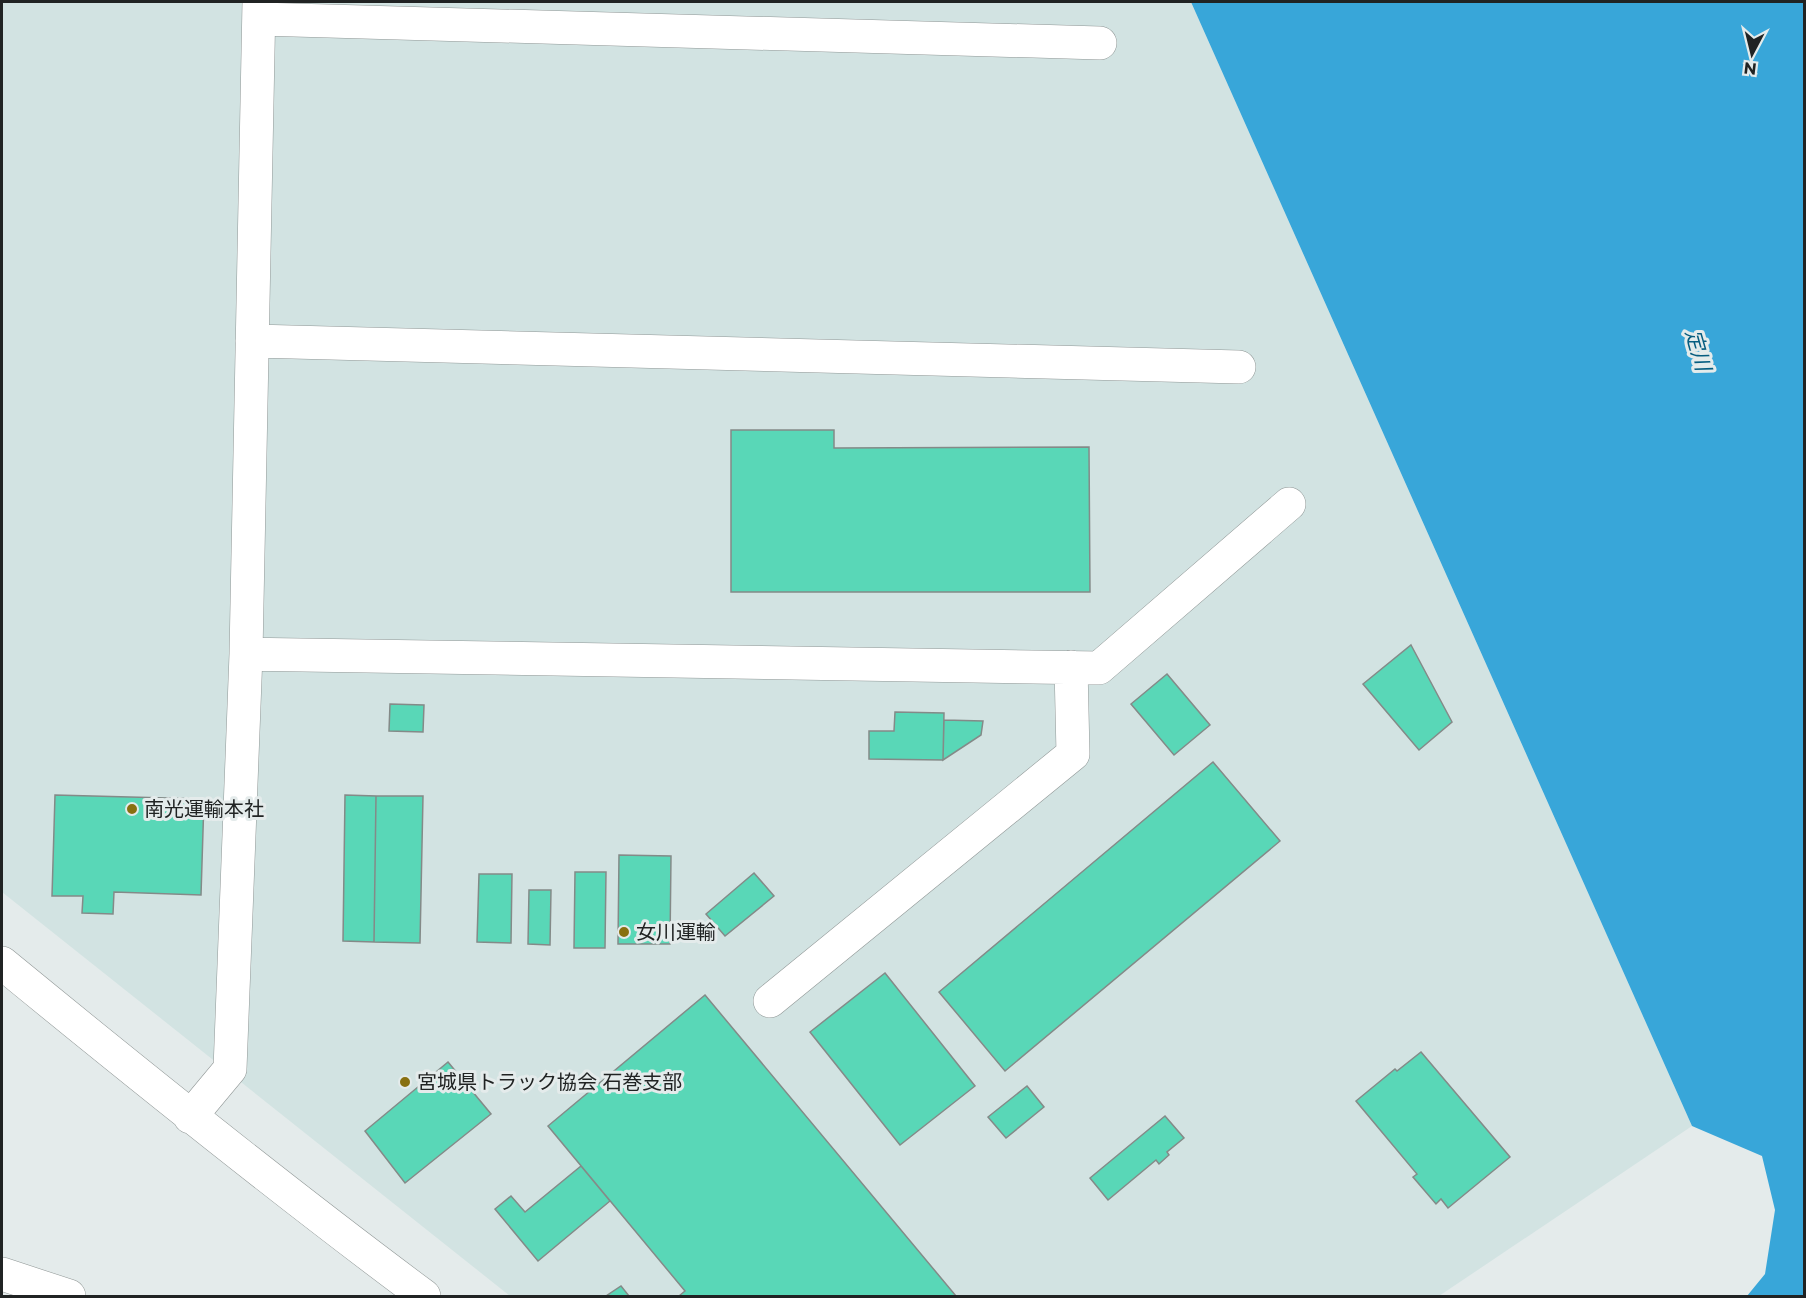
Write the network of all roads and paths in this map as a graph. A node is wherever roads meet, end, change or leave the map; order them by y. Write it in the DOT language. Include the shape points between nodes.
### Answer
graph roads {
  1 [pos="259,10"];
  2 [pos="1100,43"];
  3 [pos="252,341"];
  4 [pos="1239,367"];
  5 [pos="1289,504"];
  6 [pos="246,654"];
  7 [pos="1071,667"];
  8 [pos="2,963"];
  9 [pos="770,1001"];
  10 [pos="190,1117"];
  11 [pos="326,1224"];
  12 [pos="2,1274"];
  13 [pos="69,1296"];
  14 [pos="392,1296"];
  15 [pos="424,1296"];
  1 -- 2 [label="street"];
  1 -- 3 [label="street"];
  3 -- 4 [label="street"];
  3 -- 6 [label="street"];
  5 -- 7 [label="street" via="1099,668"];
  6 -- 7 [label="street"];
  6 -- 10 [label="street" via="230,1070"];
  7 -- 9 [label="street" via="1073,754"];
  8 -- 10 [label="street"];
  10 -- 11 [label="street"];
  11 -- 14 [label="street"];
  11 -- 15 [label="street"];
  12 -- 13 [label="street"];
}
